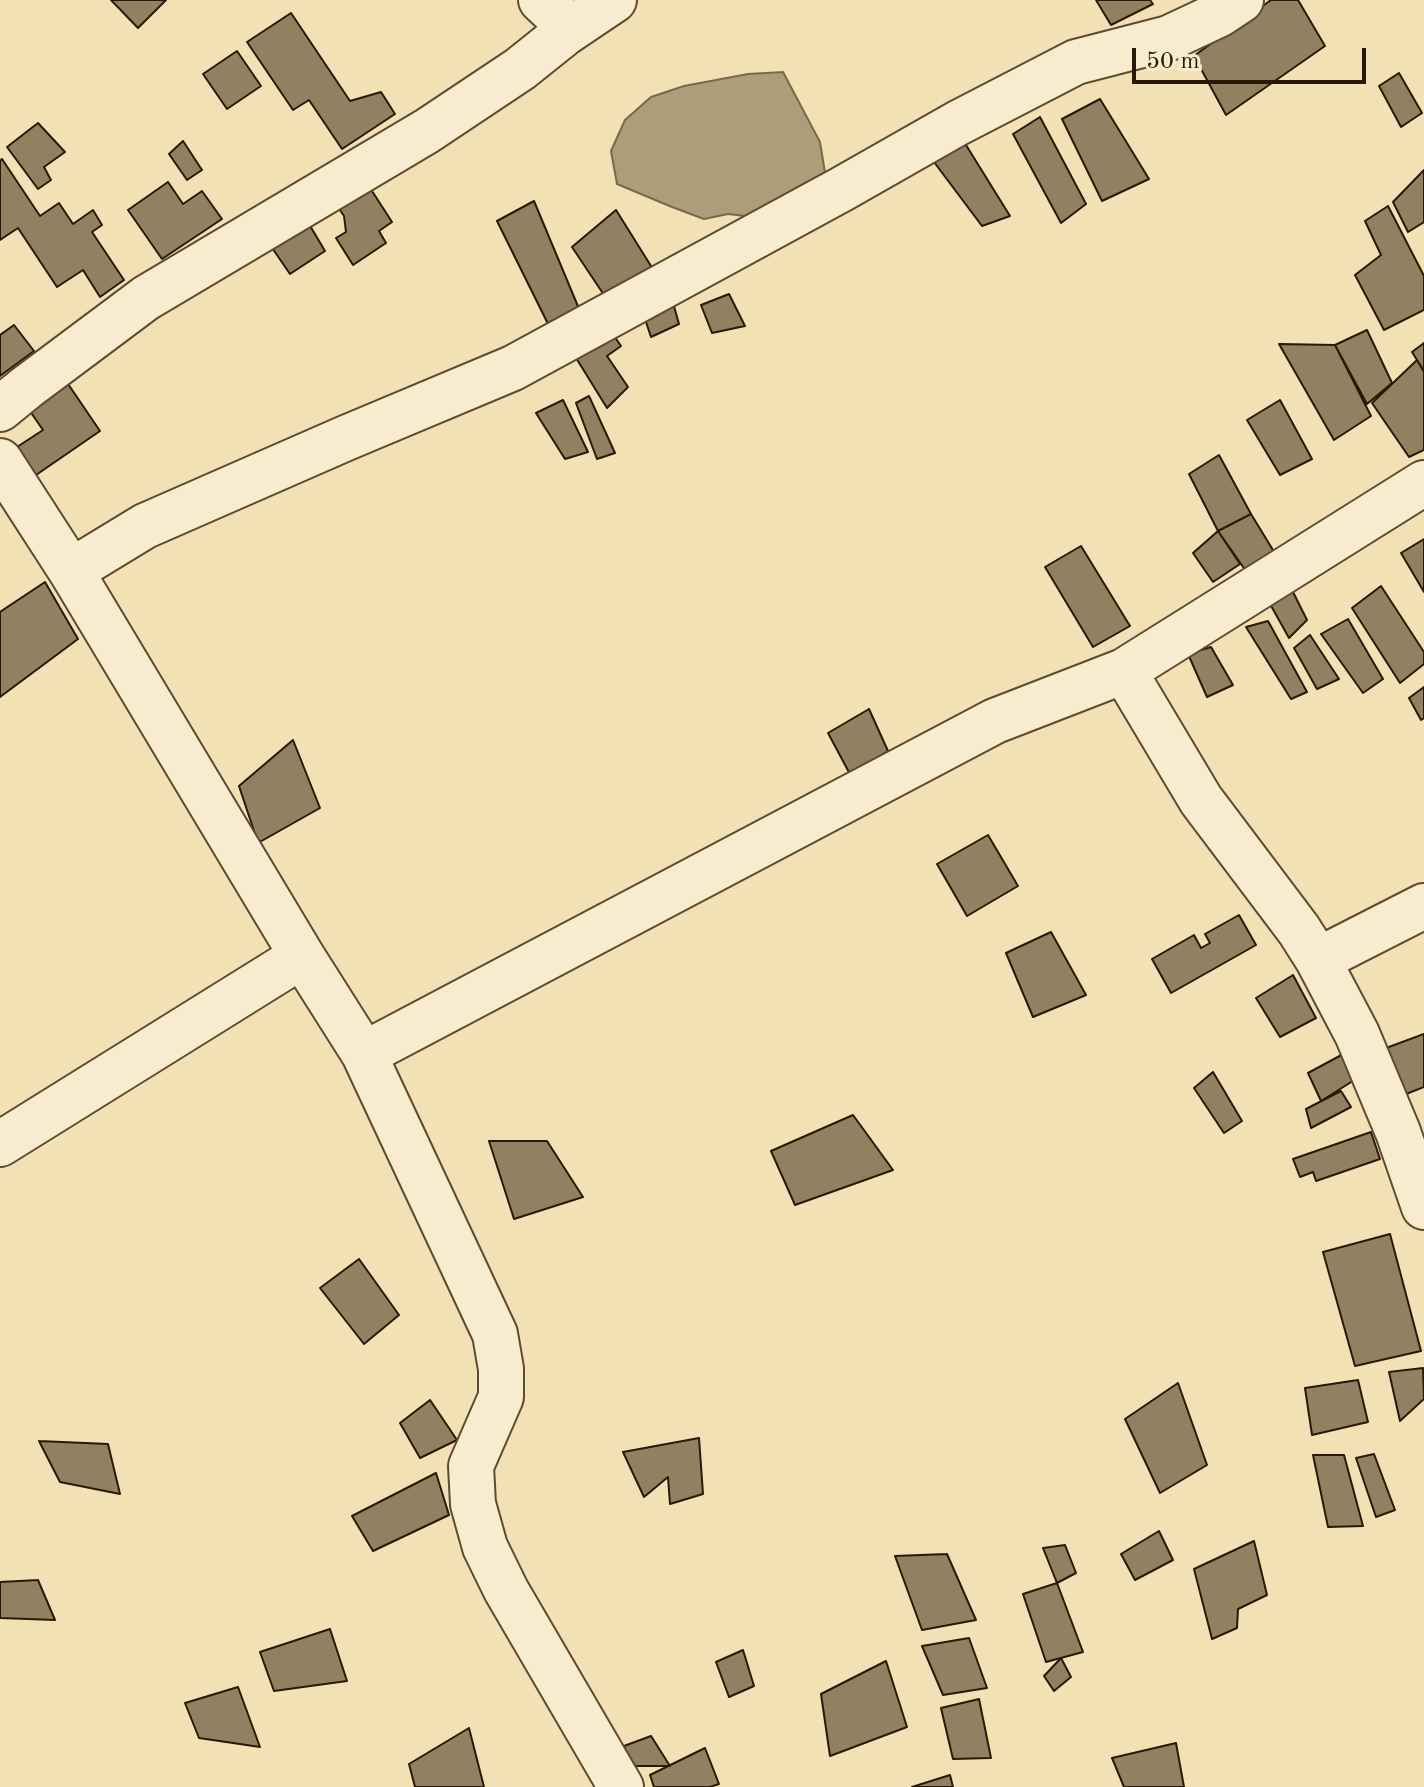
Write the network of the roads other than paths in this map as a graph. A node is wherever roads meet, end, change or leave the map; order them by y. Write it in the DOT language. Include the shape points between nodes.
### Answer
graph roads {
  1 [pos="614,0"];
  2 [pos="1241,0"];
  3 [pos="553,16"];
  4 [pos="0,409"];
  5 [pos="0,461"];
  6 [pos="1424,483"];
  7 [pos="71,571"];
  8 [pos="1124,671"];
  9 [pos="1424,906"];
  10 [pos="302,956"];
  11 [pos="1318,960"];
  12 [pos="364,1054"];
  13 [pos="0,1144"];
  14 [pos="1424,1207"];
  15 [pos="621,1787"];
  1 -- 3 [label="street"];
  2 -- 7 [label="street" via="1169,38 1076,62 513,368 145,526"];
  3 -- 4 [label="street" via="520,69 427,131 146,298"];
  5 -- 7 [label="street"];
  6 -- 8 [label="street"];
  7 -- 10 [label="street"];
  8 -- 11 [label="street" via="1201,800"];
  8 -- 12 [label="street" via="995,721"];
  9 -- 11 [label="street"];
  10 -- 12 [label="street"];
  10 -- 13 [label="street"];
  11 -- 14 [label="street" via="1357,1034"];
  12 -- 15 [label="street" via="495,1334 501,1397 471,1466 473,1504 485,1547"];
}
